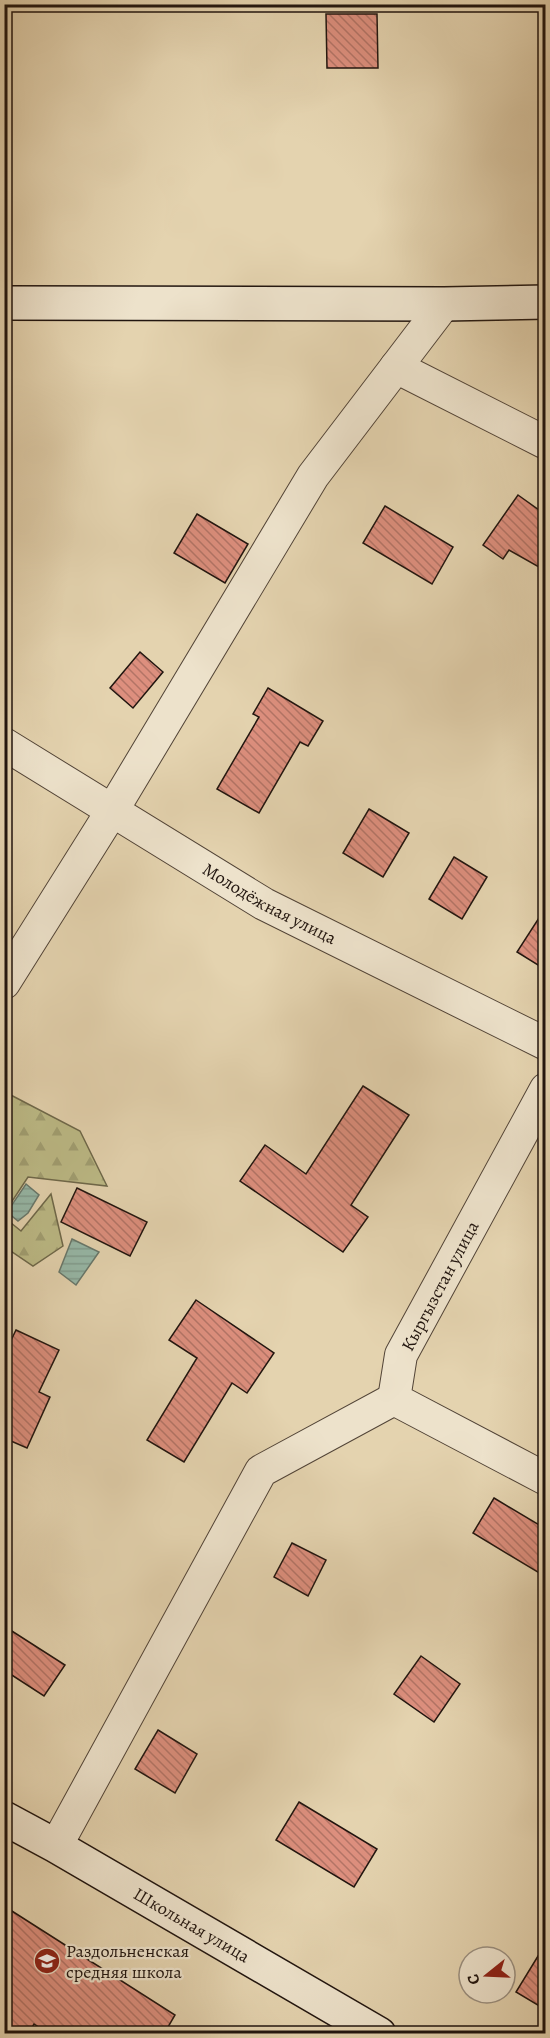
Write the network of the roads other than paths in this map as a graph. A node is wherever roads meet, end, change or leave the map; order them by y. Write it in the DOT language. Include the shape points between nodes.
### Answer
graph roads {
  1 [pos="546,302"];
  2 [pos="4,303"];
  3 [pos="444,304"];
  4 [pos="396,367"];
  5 [pos="545,440"];
  6 [pos="4,744"];
  7 [pos="112,811"];
  8 [pos="4,983"];
  9 [pos="546,1044"];
  10 [pos="546,1089"];
  11 [pos="394,1399"];
  12 [pos="546,1479"];
  13 [pos="4,1818"];
  14 [pos="56,1846"];
  15 [pos="379,2034"];
  1 -- 3 [label="street"];
  2 -- 3 [label="street"];
  3 -- 4 [label="street"];
  4 -- 5 [label="street"];
  4 -- 7 [label="street" via="313,476"];
  6 -- 7 [label="street, Молодёжная улица"];
  7 -- 8 [label="street"];
  7 -- 9 [label="street, Молодёжная улица" via="264,904"];
  10 -- 11 [label="street, Кыргызстан улица" via="402,1355"];
  11 -- 12 [label="street"];
  11 -- 14 [label="street" via="261,1471"];
  13 -- 14 [label="street, Школьная улица"];
  14 -- 15 [label="street, Школьная улица"];
}
